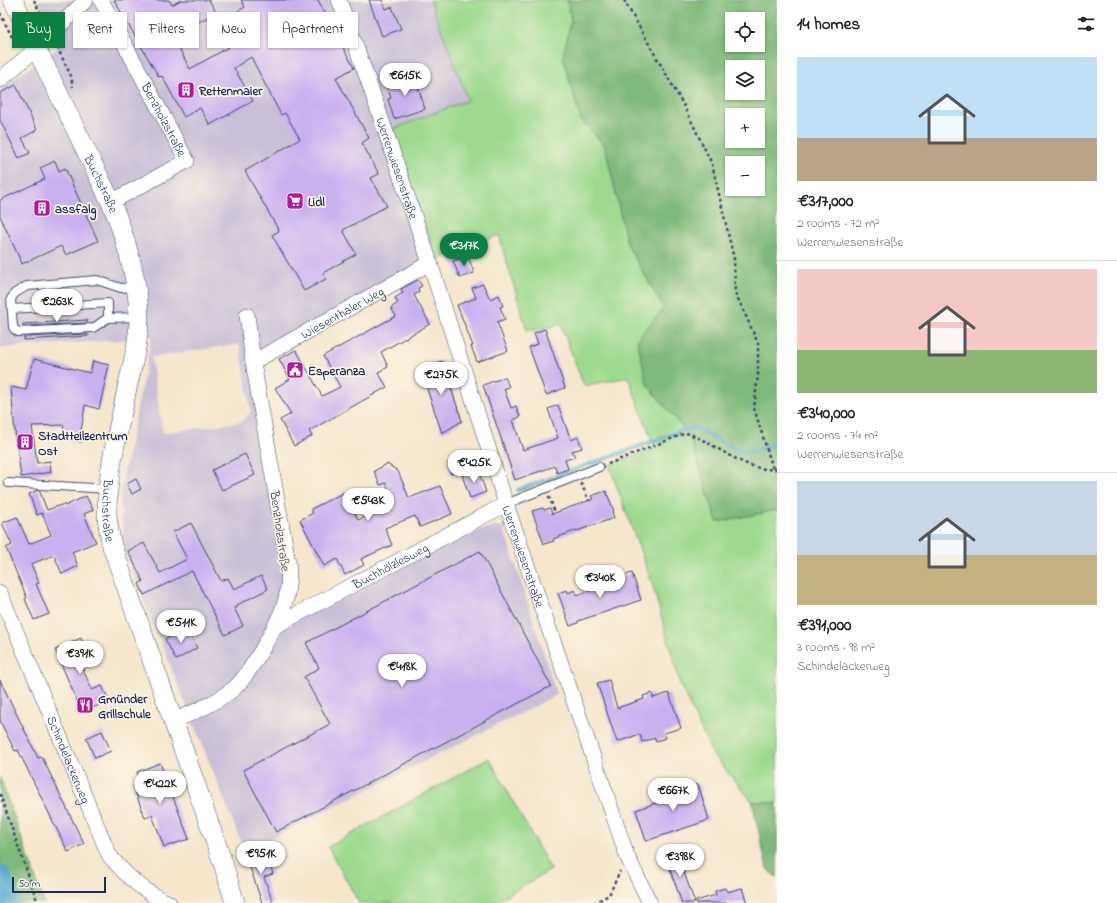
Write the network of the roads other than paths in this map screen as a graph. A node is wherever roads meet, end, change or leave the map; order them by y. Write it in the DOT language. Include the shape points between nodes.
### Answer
graph roads {
  1 [pos="13,0"];
  2 [pos="86,0"];
  3 [pos="100,0"];
  4 [pos="339,0"];
  5 [pos="19,12"];
  6 [pos="65,21"];
  7 [pos="37,48"];
  8 [pos="0,80"];
  9 [pos="111,202"];
  10 [pos="430,263"];
  11 [pos="136,286"];
  12 [pos="12,310"];
  13 [pos="247,315"];
  14 [pos="139,317"];
  15 [pos="108,318"];
  16 [pos="253,362"];
  17 [pos="599,467"];
  18 [pos="8,483"];
  19 [pos="112,489"];
  20 [pos="506,504"];
  21 [pos="0,593"];
  22 [pos="275,626"];
  23 [pos="173,720"];
  24 [pos="169,903"];
  25 [pos="235,903"];
  26 [pos="650,903"];
  1 -- 5 [label="street, Buchstraße"];
  2 -- 6 [label="street"];
  3 -- 9 [label="street, Benzholzstraße" via="187,161"];
  4 -- 10 [label="street, Werrenwiesenstraße"];
  7 -- 8 [label="street"];
  7 -- 9 [label="street, Buchstraße"];
  9 -- 11 [label="street, Buchstraße" via="122,230"];
  10 -- 16 [label="street, Wiesenthaler Weg"];
  10 -- 20 [label="street, Werrenwiesenstraße"];
  11 -- 12 [label="lane" via="121,288 97,280 27,286 15,293 11,299"];
  11 -- 14 [label="street, Buchstraße"];
  12 -- 15 [label="lane" via="108,303"];
  12 -- 15 [label="lane" via="13,328 18,332 93,328"];
  13 -- 16 [label="street, Benzholzstraße"];
  14 -- 15 [label="lane"];
  14 -- 19 [label="street, Buchstraße" via="134,357 112,457"];
  16 -- 22 [label="street, Benzholzstraße" via="289,568 286,599"];
  17 -- 20 [label="lane"];
  18 -- 19 [label="lane"];
  19 -- 23 [label="street, Buchstraße" via="107,514 112,546"];
  20 -- 22 [label="street, Buchhölzlesweg"];
  20 -- 26 [label="street, Werrenwiesenstraße" via="627,856"];
  21 -- 24 [label="street, Schindelackerweg" via="109,855 137,883"];
  22 -- 23 [label="street, Benzholzstraße" via="256,660 234,689 212,704"];
  23 -- 25 [label="street, Buchstraße"];
}
